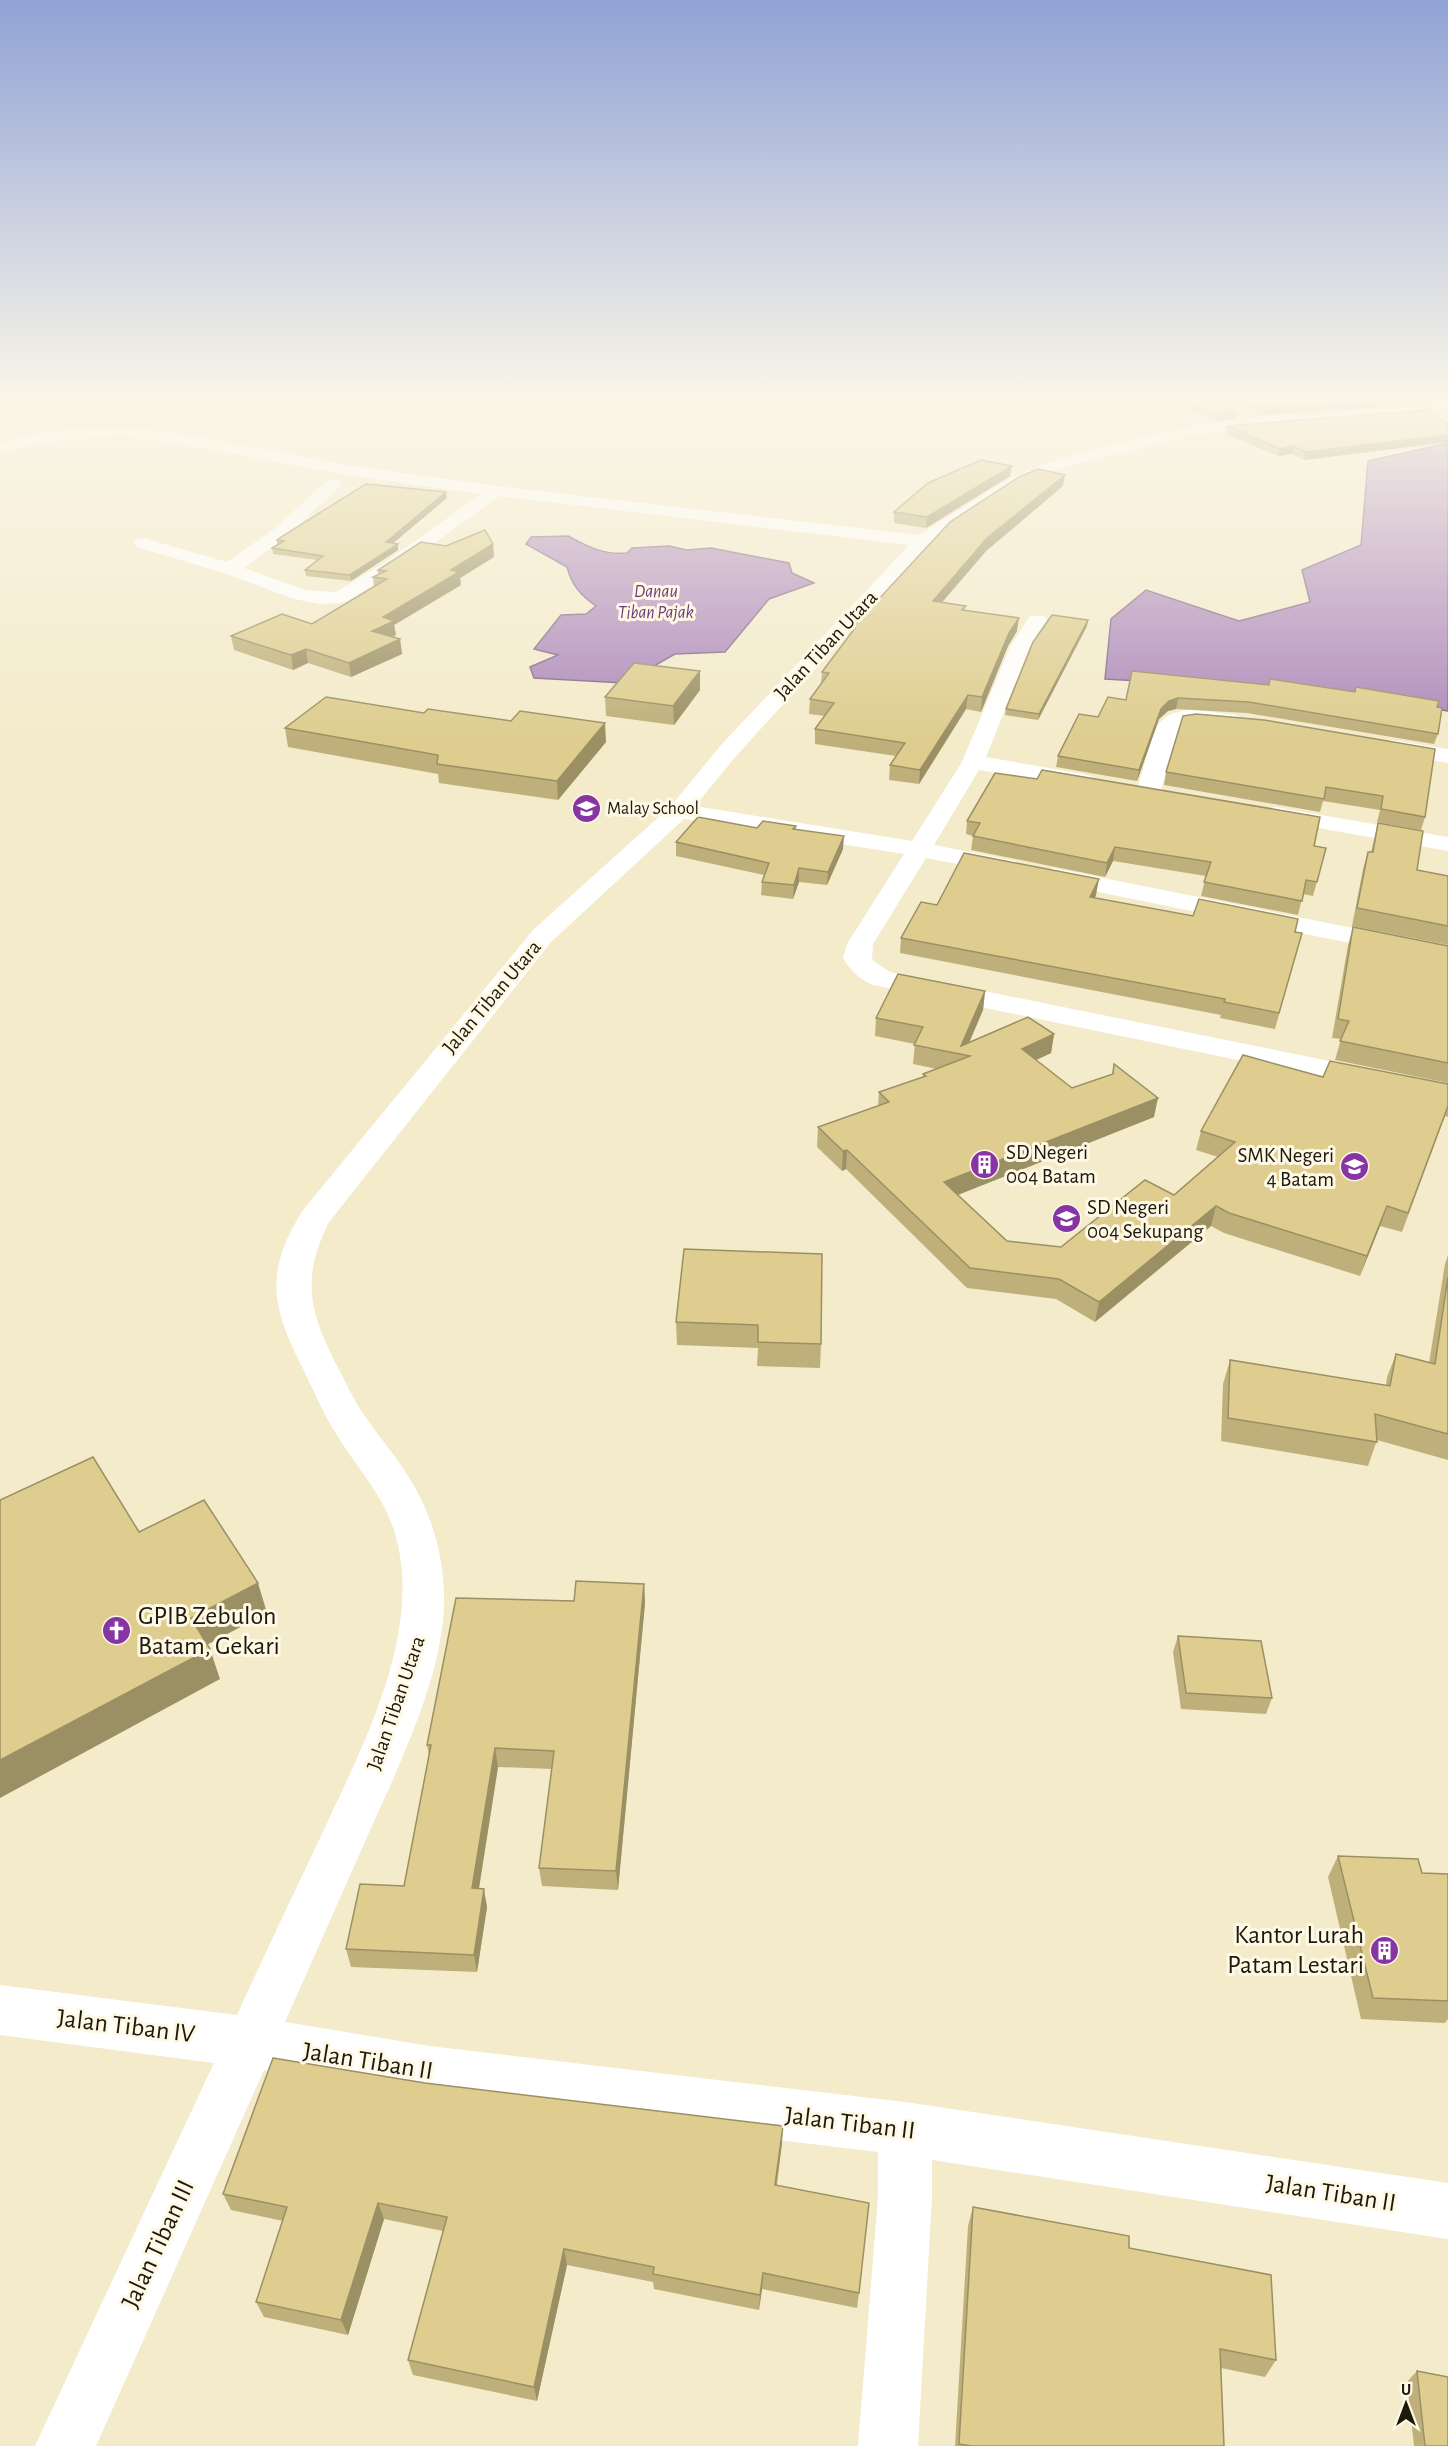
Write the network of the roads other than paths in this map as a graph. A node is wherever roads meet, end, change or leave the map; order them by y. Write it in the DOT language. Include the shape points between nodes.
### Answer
graph roads {
  1 [pos="305,510"];
  2 [pos="469,510"];
  3 [pos="656,510"];
  4 [pos="969,510"];
  5 [pos="922,542"];
  6 [pos="143,543"];
  7 [pos="230,569"];
  8 [pos="1036,620"];
  9 [pos="1247,722"];
  10 [pos="1377,744"];
  11 [pos="1448,756"];
  12 [pos="973,762"];
  13 [pos="1101,784"];
  14 [pos="1125,788"];
  15 [pos="1252,810"];
  16 [pos="679,811"];
  17 [pos="1448,844"];
  18 [pos="919,849"];
  19 [pos="1448,955"];
  20 [pos="1448,1094"];
  21 [pos="0,2010"];
  22 [pos="251,2042"];
  23 [pos="905,2129"];
  24 [pos="1448,2211"];
  25 [pos="65,2446"];
  26 [pos="888,2446"];
  1 -- 7 [label="street"];
  2 -- 7 [label="street" via="340,597 301,595"];
  3 -- 5 [label="street"];
  4 -- 5 [label="street, Jalan Tiban Utara"];
  5 -- 16 [label="street, Jalan Tiban Utara" via="729,750"];
  6 -- 7 [label="street"];
  8 -- 12 [label="street" via="1020,647"];
  9 -- 14 [label="street" via="1192,716 1174,720 1169,725 1159,794"];
  10 -- 11 [label="street"];
  12 -- 13 [label="street"];
  12 -- 18 [label="street"];
  15 -- 17 [label="street"];
  16 -- 18 [label="street"];
  16 -- 22 [label="street, Jalan Tiban Utara" via="535,944 332,1194 302,1243 292,1293 303,1334 348,1422 399,1494 414,1533 424,1605 411,1672 381,1756"];
  18 -- 19 [label="street"];
  18 -- 20 [label="street" via="860,944 857,958 869,974 883,980"];
  21 -- 22 [label="street, Jalan Tiban IV"];
  22 -- 23 [label="street, Jalan Tiban II" via="430,2072"];
  22 -- 25 [label="street, Jalan Tiban III"];
  23 -- 24 [label="street, Jalan Tiban II"];
  23 -- 26 [label="street" via="905,2197"];
}
